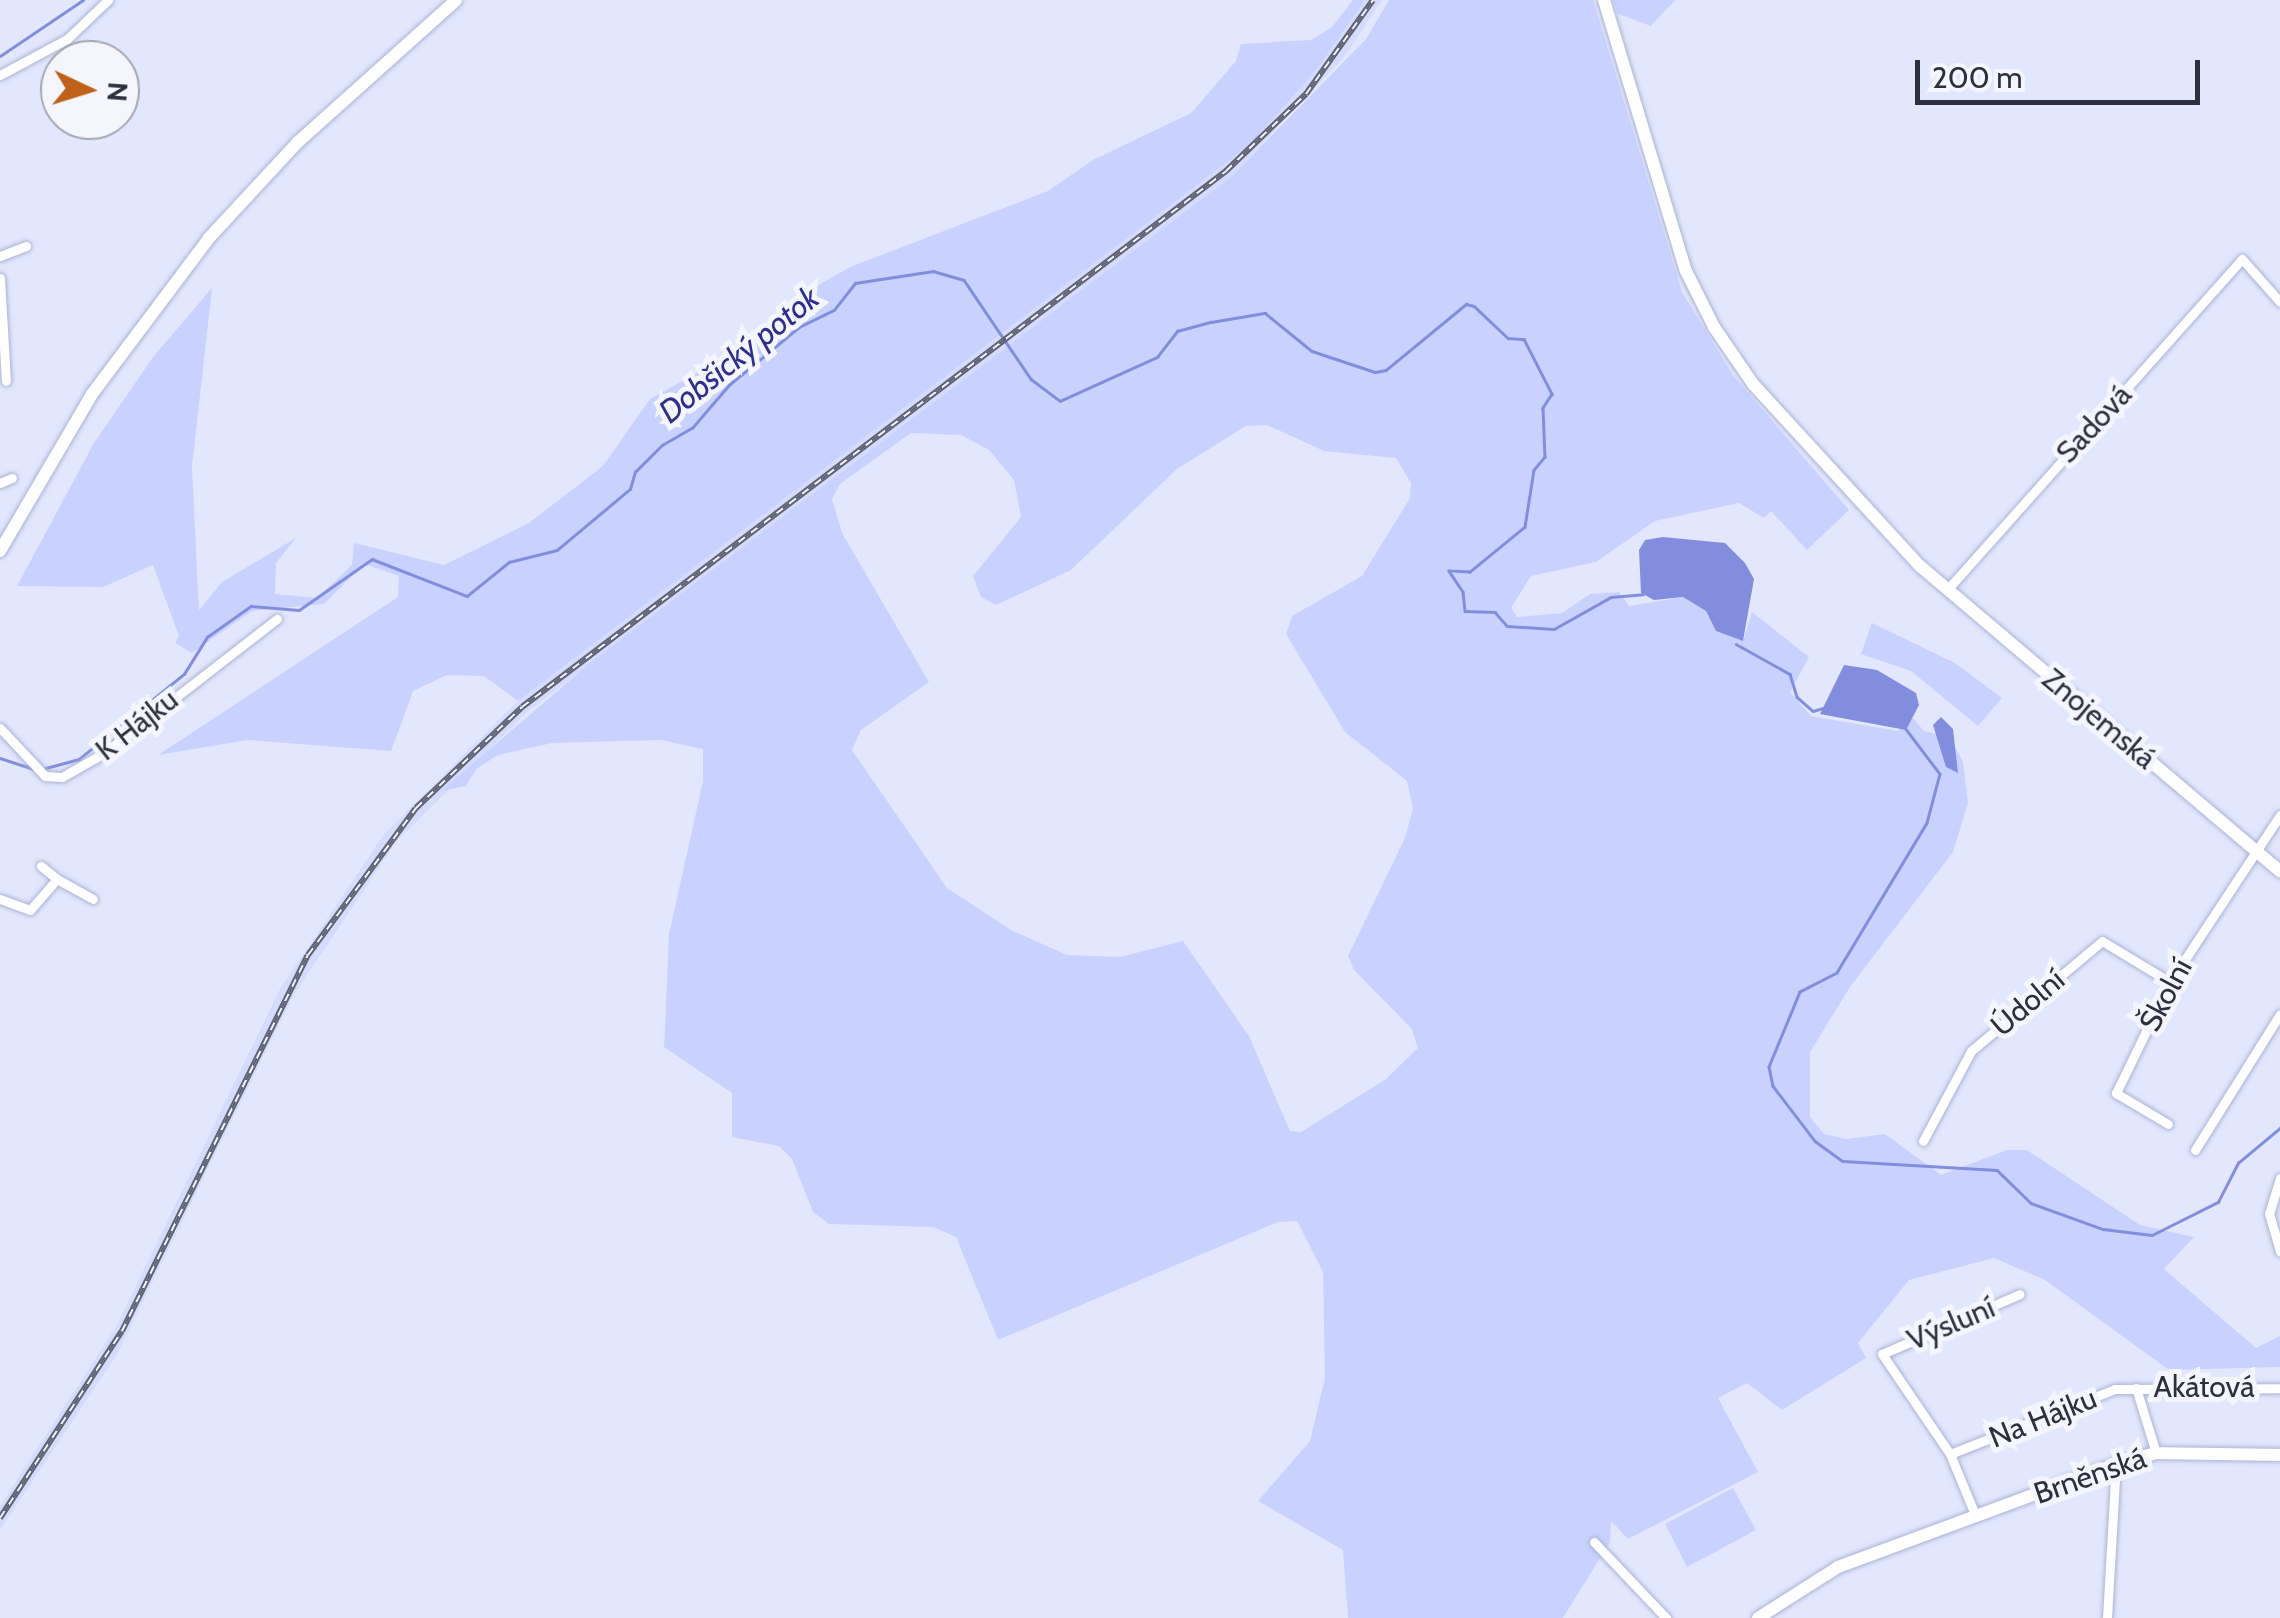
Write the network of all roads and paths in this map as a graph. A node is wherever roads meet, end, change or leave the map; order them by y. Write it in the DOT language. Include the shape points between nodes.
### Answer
graph roads {
  1 [pos="108,0"];
  2 [pos="456,0"];
  3 [pos="1604,0"];
  4 [pos="0,76"];
  5 [pos="26,246"];
  6 [pos="0,256"];
  7 [pos="0,278"];
  8 [pos="2280,302"];
  9 [pos="6,380"];
  10 [pos="12,478"];
  11 [pos="0,483"];
  12 [pos="0,551"];
  13 [pos="1947,590"];
  14 [pos="277,620"];
  15 [pos="0,728"];
  16 [pos="2280,815"];
  17 [pos="2254,849"];
  18 [pos="40,866"];
  19 [pos="2280,871"];
  20 [pos="57,879"];
  21 [pos="0,898"];
  22 [pos="93,899"];
  23 [pos="2170,982"];
  24 [pos="2280,1014"];
  25 [pos="2168,1124"];
  26 [pos="1923,1140"];
  27 [pos="2195,1150"];
  28 [pos="2280,1178"];
  29 [pos="2280,1251"];
  30 [pos="2020,1294"];
  31 [pos="2136,1388"];
  32 [pos="2280,1388"];
  33 [pos="2156,1453"];
  34 [pos="1950,1454"];
  35 [pos="2280,1455"];
  36 [pos="2116,1464"];
  37 [pos="1970,1519"];
  38 [pos="1594,1542"];
  39 [pos="1666,1618"];
  40 [pos="1758,1618"];
  41 [pos="2108,1618"];
  1 -- 4 [label="street" via="68,39"];
  2 -- 12 [label="main road" via="298,142 208,238 92,394"];
  3 -- 13 [label="main road, Znojemská" via="1685,269 1714,328 1821,464"];
  5 -- 6 [label="street"];
  7 -- 9 [label="street"];
  8 -- 13 [label="street, Sadová" via="2242,259"];
  10 -- 11 [label="street"];
  13 -- 17 [label="main road, Znojemská"];
  14 -- 15 [label="street, K Hájku" via="104,753 62,777 44,776"];
  16 -- 17 [label="street, Školní"];
  17 -- 19 [label="main road, Znojemská"];
  17 -- 23 [label="street, Školní"];
  18 -- 20 [label="street"];
  20 -- 21 [label="street" via="30,910"];
  20 -- 22 [label="street"];
  23 -- 25 [label="street, Školní" via="2116,1094"];
  23 -- 26 [label="street, Údolní" via="2102,941 1971,1052"];
  24 -- 27 [label="street"];
  28 -- 29 [label="street" via="2269,1212"];
  30 -- 34 [label="street, Výsluní" via="1882,1354"];
  31 -- 32 [label="street, Akátová"];
  31 -- 33 [label="street, Akátová"];
  31 -- 34 [label="street, Na Hájku" via="2115,1389"];
  33 -- 35 [label="main road, Brněnská"];
  33 -- 36 [label="main road, Brněnská"];
  34 -- 37 [label="street"];
  36 -- 37 [label="main road, Brněnská"];
  36 -- 41 [label="street"];
  37 -- 40 [label="main road, Brněnská" via="1838,1567"];
  38 -- 39 [label="street"];
}
